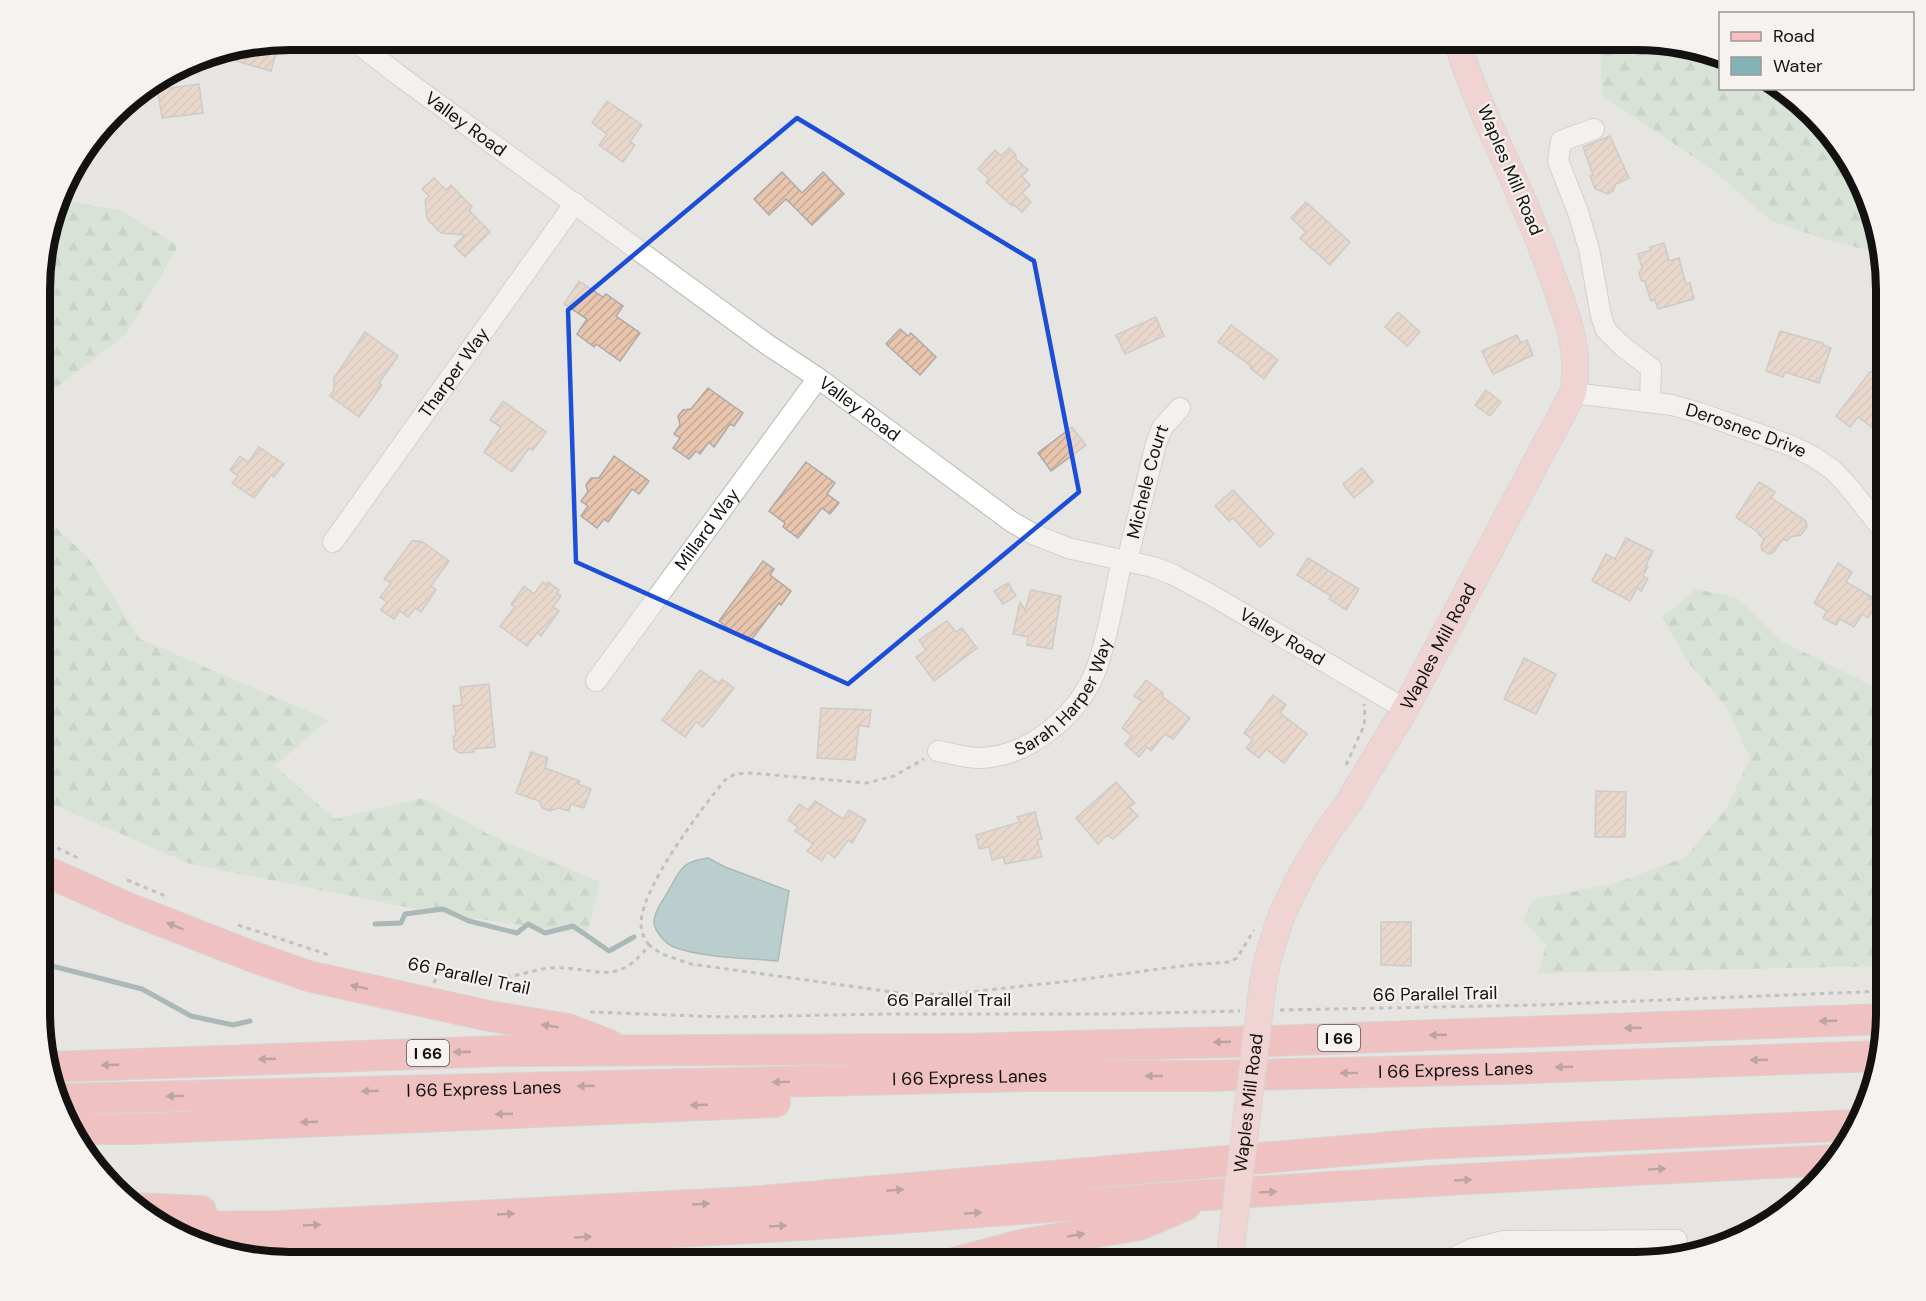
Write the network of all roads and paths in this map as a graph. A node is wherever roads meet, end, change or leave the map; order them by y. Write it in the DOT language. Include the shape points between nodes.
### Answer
graph roads {
  1 [pos="366,50"];
  2 [pos="1461,50"];
  3 [pos="1594,129"];
  4 [pos="575,203"];
  5 [pos="818,378"];
  6 [pos="1573,393"];
  7 [pos="1650,401"];
  8 [pos="1180,408"];
  9 [pos="1876,520"];
  10 [pos="333,542"];
  11 [pos="1125,560"];
  12 [pos="596,681"];
  13 [pos="1405,709"];
  14 [pos="938,751"];
  15 [pos="50,844"];
  16 [pos="88,863"];
  17 [pos="50,873"];
  18 [pos="117,876"];
  19 [pos="169,897"];
  20 [pos="231,922"];
  21 [pos="1256,927"];
  22 [pos="649,945"];
  23 [pos="333,957"];
  24 [pos="434,984"];
  25 [pos="1876,991"];
  26 [pos="1276,1010"];
  27 [pos="1241,1011"];
  28 [pos="590,1012"];
  29 [pos="1876,1019"];
  30 [pos="625,1051"];
  31 [pos="1872,1056"];
  32 [pos="56,1067"];
  33 [pos="1029,1076"];
  34 [pos="66,1098"];
  35 [pos="1847,1125"];
  36 [pos="81,1129"];
  37 [pos="1824,1161"];
  38 [pos="1210,1195"];
  39 [pos="153,1209"];
  40 [pos="279,1226"];
  41 [pos="184,1227"];
  42 [pos="250,1248"];
  43 [pos="1674,1248"];
  44 [pos="995,1252"];
  45 [pos="1230,1252"];
  46 [pos="1465,1252"];
  1 -- 4 [label="street, Valley Road"];
  2 -- 6 [label="main road, Waples Mill Road" via="1535,226 1569,322 1576,362"];
  3 -- 7 [label="street" via="1561,141 1558,161 1589,249 1606,330 1651,368"];
  4 -- 5 [label="street, Valley Road"];
  4 -- 10 [label="street, Tharper Way"];
  5 -- 11 [label="street, Valley Road" via="1012,522 1068,548"];
  5 -- 12 [label="street, Millard Way"];
  6 -- 7 [label="street, Derosnec Drive"];
  6 -- 13 [label="main road, Waples Mill Road"];
  7 -- 9 [label="street, Derosnec Drive" via="1700,413 1814,457 1833,470"];
  8 -- 11 [label="street, Michele Court" via="1162,428 1156,444"];
  11 -- 13 [label="street, Valley Road" via="1172,574"];
  11 -- 14 [label="street, Sarah Harper Way" via="1096,668 1088,686 1059,722 1036,740 994,756 977,758"];
  13 -- 45 [label="main road, Waples Mill Road, bridge" via="1329,829 1282,914 1263,983"];
  14 -- 22 [label="path" via="894,776 875,782 750,772 725,780 659,872 641,921"];
  15 -- 16 [label="path"];
  30 -- 17 [label="highway, one-way" via="568,1029 489,1016 308,976 251,957"];
  18 -- 19 [label="path"];
  20 -- 23 [label="path"];
  21 -- 22 [label="path" via="1237,958 1230,962 934,996 691,964"];
  22 -- 24 [label="path" via="629,967 609,973 554,968 494,978 445,969 438,973"];
  25 -- 26 [label="path, 66 Parallel Trail" via="1538,1005"];
  27 -- 28 [label="path, 66 Parallel Trail" via="725,1017"];
  29 -- 30 [label="highway, I 66, one-way" via="960,1049"];
  30 -- 32 [label="highway, I 66, one-way" via="489,1051"];
  31 -- 33 [label="highway, I 66 Express Lanes, one-way" via="1443,1071"];
  33 -- 34 [label="highway, I 66 Express Lanes, one-way"];
  33 -- 36 [label="highway, one-way" via="921,1096"];
  40 -- 35 [label="highway, one-way" via="749,1202 1425,1144"];
  38 -- 37 [label="highway, one-way"];
  42 -- 38 [label="highway, one-way" via="686,1232"];
  44 -- 38 [label="highway, one-way" via="1139,1225"];
  39 -- 40 [label="highway" via="192,1210"];
  40 -- 41 [label="highway"];
  43 -- 46 [label="street" via="1677,1239 1504,1241"];
}
